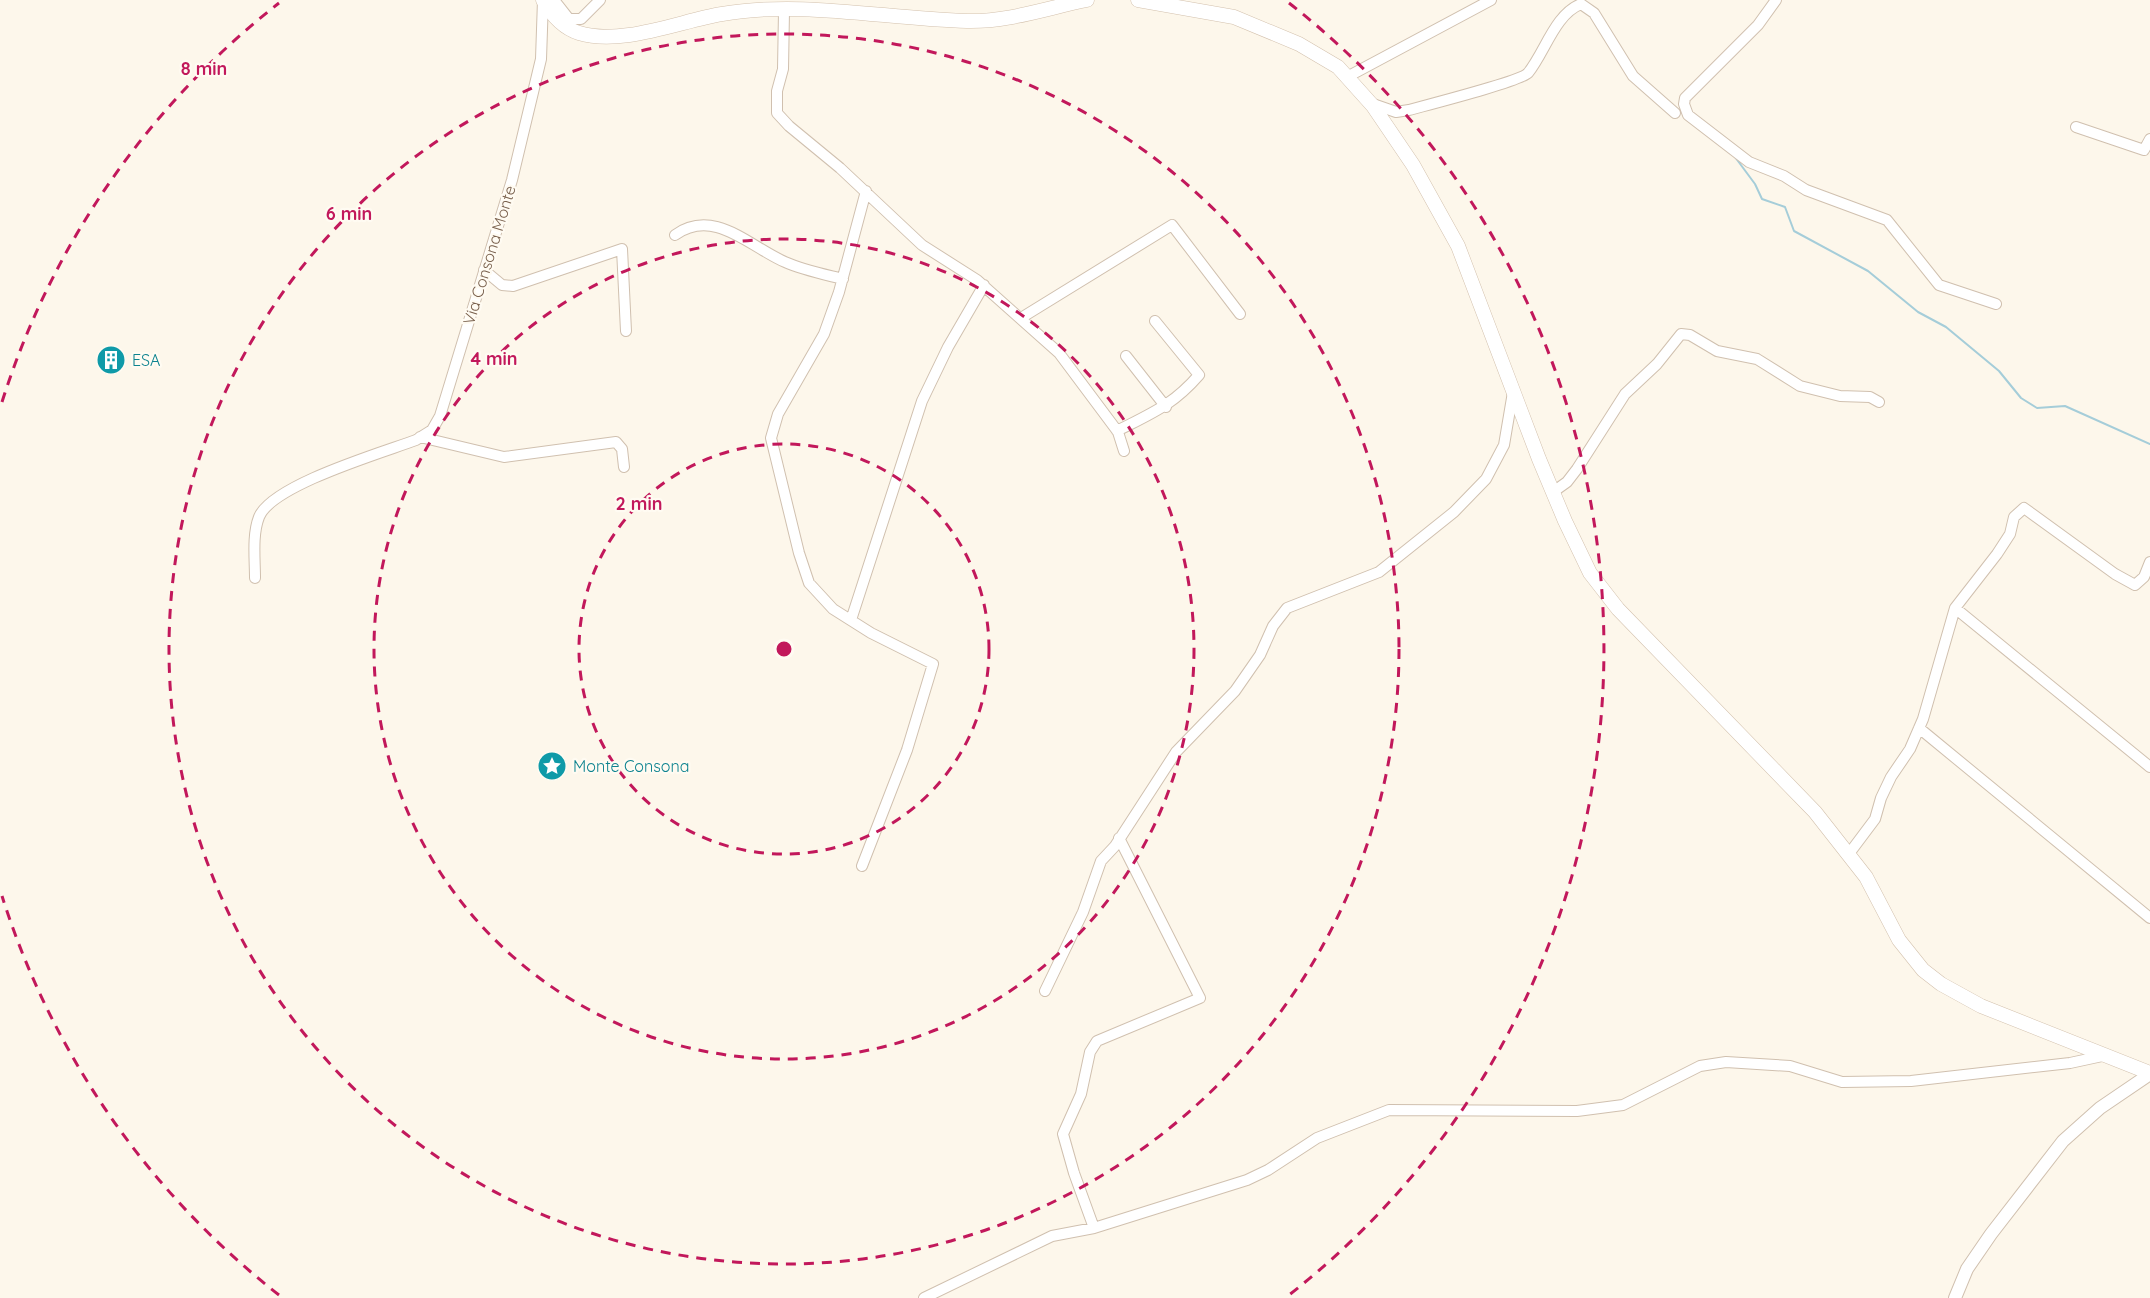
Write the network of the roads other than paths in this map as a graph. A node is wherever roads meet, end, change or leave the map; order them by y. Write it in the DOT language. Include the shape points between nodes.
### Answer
graph roads {
  1 [pos="543,0"];
  2 [pos="554,0"];
  3 [pos="600,0"];
  4 [pos="1084,0"];
  5 [pos="1138,0"];
  6 [pos="1491,0"];
  7 [pos="1776,0"];
  8 [pos="784,11"];
  9 [pos="1347,77"];
  10 [pos="1369,103"];
  11 [pos="1675,113"];
  12 [pos="2076,127"];
  13 [pos="2150,139"];
  14 [pos="2147,152"];
  15 [pos="866,191"];
  16 [pos="675,235"];
  17 [pos="484,270"];
  18 [pos="843,279"];
  19 [pos="984,285"];
  20 [pos="1996,303"];
  21 [pos="1240,314"];
  22 [pos="1021,318"];
  23 [pos="1155,321"];
  24 [pos="626,331"];
  25 [pos="1126,356"];
  26 [pos="1513,392"];
  27 [pos="1879,402"];
  28 [pos="1166,407"];
  29 [pos="1117,431"];
  30 [pos="420,437"];
  31 [pos="1124,451"];
  32 [pos="624,467"];
  33 [pos="1553,492"];
  34 [pos="2150,562"];
  35 [pos="255,578"];
  36 [pos="1955,608"];
  37 [pos="851,620"];
  38 [pos="1919,728"];
  39 [pos="2150,767"];
  40 [pos="1119,838"];
  41 [pos="1848,855"];
  42 [pos="862,866"];
  43 [pos="2150,918"];
  44 [pos="1045,991"];
  45 [pos="2107,1055"];
  46 [pos="2150,1073"];
  47 [pos="1094,1228"];
  48 [pos="924,1298"];
  49 [pos="1955,1298"];
  1 -- 8 [label="main road" via="550,12 579,33 608,36 658,30 722,14"];
  1 -- 17 [label="street, Via Consona Monte" via="541,59 512,180"];
  2 -- 3 [label="street" via="569,19 581,19"];
  4 -- 8 [label="main road" via="1010,18 969,21"];
  5 -- 9 [label="main road" via="1234,17 1299,44 1338,67"];
  6 -- 9 [label="street"];
  7 -- 20 [label="street" via="1758,25 1685,98 1688,115 1749,162 1806,190 1887,220 1939,285"];
  8 -- 15 [label="street" via="777,113"];
  9 -- 10 [label="main road"];
  10 -- 11 [label="street" via="1402,112 1527,74 1563,20 1581,4 1594,13 1633,76"];
  10 -- 26 [label="main road" via="1413,165 1458,246"];
  12 -- 14 [label="street"];
  13 -- 14 [label="street"];
  15 -- 18 [label="street"];
  15 -- 19 [label="street" via="922,245"];
  16 -- 18 [label="street" via="695,226 723,229 782,261"];
  17 -- 24 [label="street" via="502,285 513,286 622,249"];
  17 -- 30 [label="street, Via Consona Monte" via="440,416 432,430"];
  18 -- 37 [label="street" via="824,334 778,414 771,438 809,583 833,609"];
  19 -- 22 [label="street"];
  19 -- 37 [label="street" via="922,401"];
  21 -- 22 [label="street" via="1172,225"];
  22 -- 29 [label="street" via="1059,352"];
  23 -- 28 [label="street" via="1199,375"];
  25 -- 28 [label="street"];
  26 -- 33 [label="main road"];
  26 -- 40 [label="street" via="1504,445 1486,479 1454,512 1379,572 1287,608 1235,691 1176,752"];
  27 -- 33 [label="street" via="1870,397 1840,396 1800,386 1757,360 1717,351 1681,334 1625,394 1577,469"];
  28 -- 29 [label="street"];
  29 -- 31 [label="street"];
  30 -- 32 [label="street" via="504,457 616,442 622,448"];
  30 -- 35 [label="street, Via Consona Monte" via="273,499 259,519"];
  33 -- 41 [label="main road" via="1590,573 1618,609 1815,812"];
  34 -- 36 [label="street" via="2144,577 2135,585 2024,508 2014,517 2006,541"];
  36 -- 38 [label="street"];
  36 -- 39 [label="street"];
  37 -- 42 [label="street" via="933,664 907,750"];
  38 -- 41 [label="street" via="1881,798 1875,819"];
  38 -- 43 [label="street"];
  40 -- 44 [label="street" via="1101,861 1083,912"];
  40 -- 47 [label="street" via="1200,998 1097,1041 1090,1052 1081,1094 1063,1134"];
  41 -- 45 [label="main road" via="1866,877 1910,956 1941,984 1981,1006"];
  45 -- 46 [label="main road"];
  45 -- 47 [label="street" via="2070,1063 1899,1081 1842,1082 1790,1066 1726,1062 1700,1066 1623,1105 1577,1111 1389,1110 1317,1138 1247,1180"];
  46 -- 49 [label="street" via="2100,1108 2063,1141 1967,1269"];
  47 -- 48 [label="street" via="1052,1236"];
}
